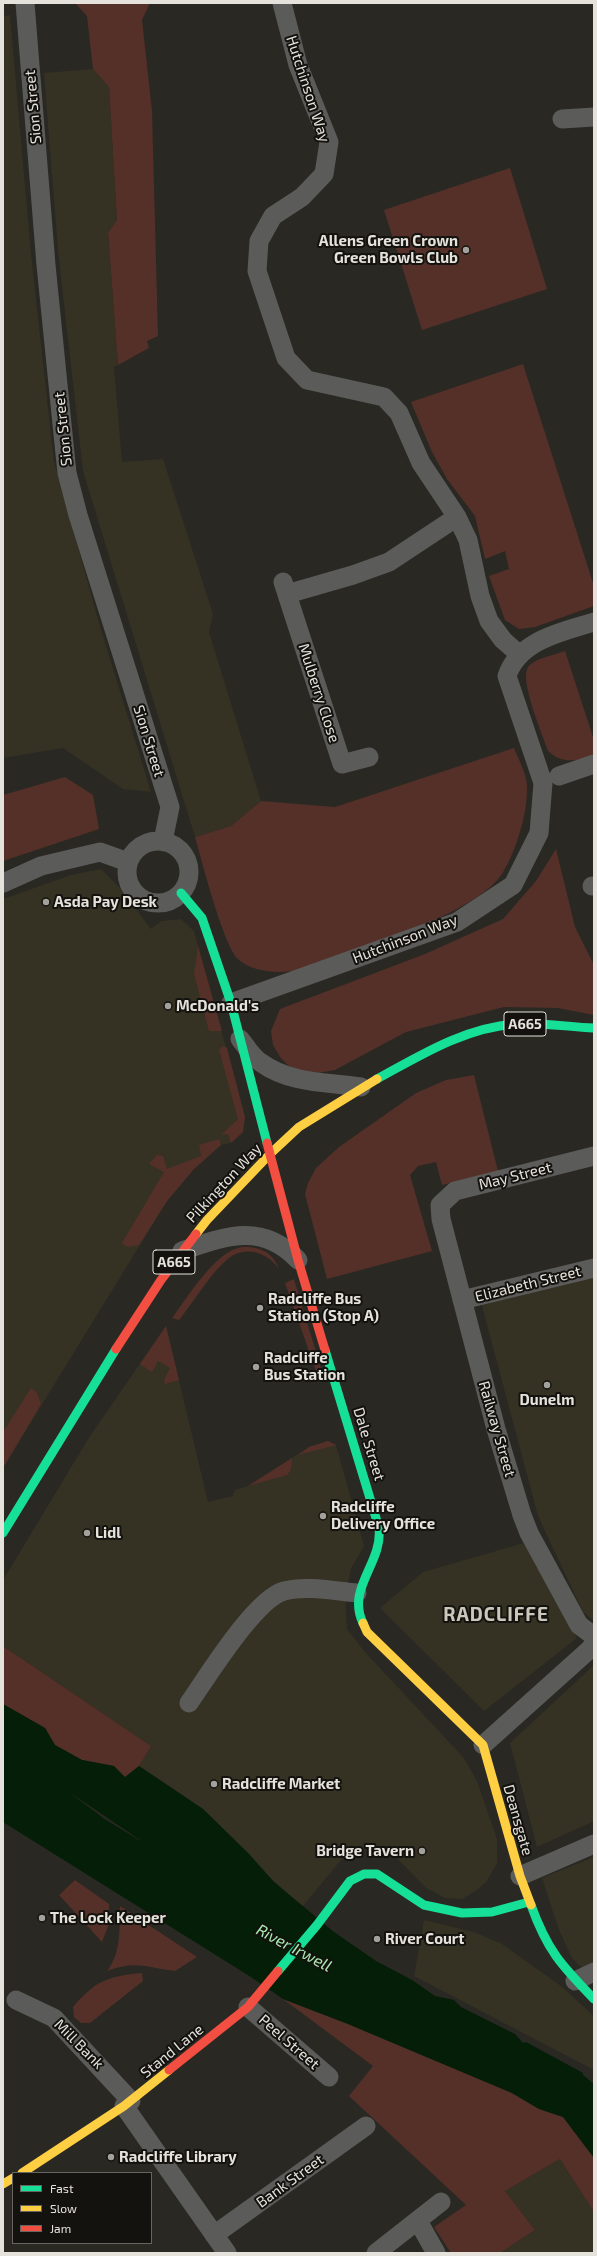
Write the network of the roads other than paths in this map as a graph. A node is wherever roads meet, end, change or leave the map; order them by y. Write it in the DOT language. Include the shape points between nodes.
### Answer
graph roads {
  1 [pos="25,3"];
  2 [pos="282,3"];
  3 [pos="594,117"];
  4 [pos="562,119"];
  5 [pos="457,517"];
  6 [pos="594,622"];
  7 [pos="520,655"];
  8 [pos="369,758"];
  9 [pos="594,764"];
  10 [pos="558,776"];
  11 [pos="163,841"];
  12 [pos="128,862"];
  13 [pos="3,883"];
  14 [pos="181,893"];
  15 [pos="230,1003"];
  16 [pos="594,1028"];
  17 [pos="239,1038"];
  18 [pos="361,1087"];
  19 [pos="270,1154"];
  20 [pos="594,1156"];
  21 [pos="440,1205"];
  22 [pos="182,1252"];
  23 [pos="298,1260"];
  24 [pos="594,1268"];
  25 [pos="462,1300"];
  26 [pos="3,1533"];
  27 [pos="357,1593"];
  28 [pos="594,1636"];
  29 [pos="594,1643"];
  30 [pos="189,1703"];
  31 [pos="483,1745"];
  32 [pos="594,1844"];
  33 [pos="520,1876"];
  34 [pos="529,1902"];
  35 [pos="594,1972"];
  36 [pos="575,1981"];
  37 [pos="594,1999"];
  38 [pos="16,2000"];
  39 [pos="254,2001"];
  40 [pos="329,2077"];
  41 [pos="128,2104"];
  42 [pos="366,2126"];
  43 [pos="24,2172"];
  44 [pos="12,2179"];
  45 [pos="3,2184"];
  46 [pos="441,2202"];
  47 [pos="418,2222"];
  48 [pos="214,2236"];
  49 [pos="228,2253"];
  50 [pos="376,2253"];
  51 [pos="436,2253"];
  1 -- 11 [label="street, Sion Street" via="46,265 68,473 80,523 170,807"];
  2 -- 5 [label="street, Hutchinson Way" via="298,65 329,142 324,174 302,197 273,216 259,241 257,271 286,358 306,380 384,397 399,413 421,463"];
  3 -- 4 [label="street"];
  5 -- 7 [label="street, Hutchinson Way" via="468,540 476,582 489,621 502,640"];
  5 -- 8 [label="street, Mulberry Close" via="389,562 354,575 285,588 342,764"];
  6 -- 7 [label="street" via="540,639"];
  7 -- 15 [label="street, Hutchinson Way" via="511,665 507,676 543,783 539,833 513,885 457,922"];
  9 -- 10 [label="street"];
  11 -- 12 [label="street" via="154,841 138,848"];
  11 -- 14 [label="street" via="176,847 186,857 189,876"];
  12 -- 13 [label="street" via="100,852 41,866"];
  12 -- 14 [label="street" via="128,882 140,898 157,904 174,899"];
  14 -- 15 [label="street, Dale Street" via="202,918"];
  15 -- 17 [label="street, Dale Street"];
  16 -- 18 [label="street, Pilkington Way / A665" via="546,1024 491,1027 457,1037"];
  17 -- 18 [label="street" via="260,1062 289,1076 306,1082"];
  17 -- 19 [label="street, Dale Street"];
  18 -- 19 [label="street, Pilkington Way / A665" via="299,1127"];
  19 -- 22 [label="street, Pilkington Way / A665" via="206,1220"];
  19 -- 23 [label="street, Dale Street"];
  20 -- 21 [label="street, May Street" via="455,1191"];
  21 -- 25 [label="street, Railway Street"];
  22 -- 23 [label="street" via="236,1235 253,1235 282,1246"];
  22 -- 26 [label="street, Pilkington Way / A665" via="102,1371"];
  23 -- 27 [label="street, Dale Street" via="352,1432 378,1526 376,1548"];
  24 -- 25 [label="street, Elizabeth Street"];
  25 -- 28 [label="street, Railway Street" via="496,1428 529,1533 579,1625"];
  27 -- 30 [label="street" via="300,1589 284,1591 271,1597 256,1611"];
  27 -- 31 [label="street, Dale Street" via="359,1616 367,1632"];
  29 -- 31 [label="street"];
  31 -- 33 [label="street, Deansgate"];
  32 -- 33 [label="street"];
  33 -- 34 [label="street, Deansgate"];
  34 -- 36 [label="street, Deansgate" via="548,1946"];
  34 -- 39 [label="street, Stand Lane" via="492,1912 462,1913 424,1905 377,1874 364,1874 350,1881"];
  35 -- 36 [label="street"];
  36 -- 37 [label="street, Deansgate"];
  38 -- 41 [label="street, Mill Bank" via="54,2018 76,2038"];
  39 -- 40 [label="street, Peel Street"];
  39 -- 41 [label="street, Stand Lane"];
  41 -- 43 [label="street, Stand Lane"];
  41 -- 48 [label="street, Mill Bank"];
  42 -- 48 [label="street, Bank Street"];
  44 -- 45 [label="street"];
  46 -- 47 [label="street"];
  47 -- 50 [label="street"];
  47 -- 51 [label="street"];
  48 -- 49 [label="street, Mill Bank"];
}
